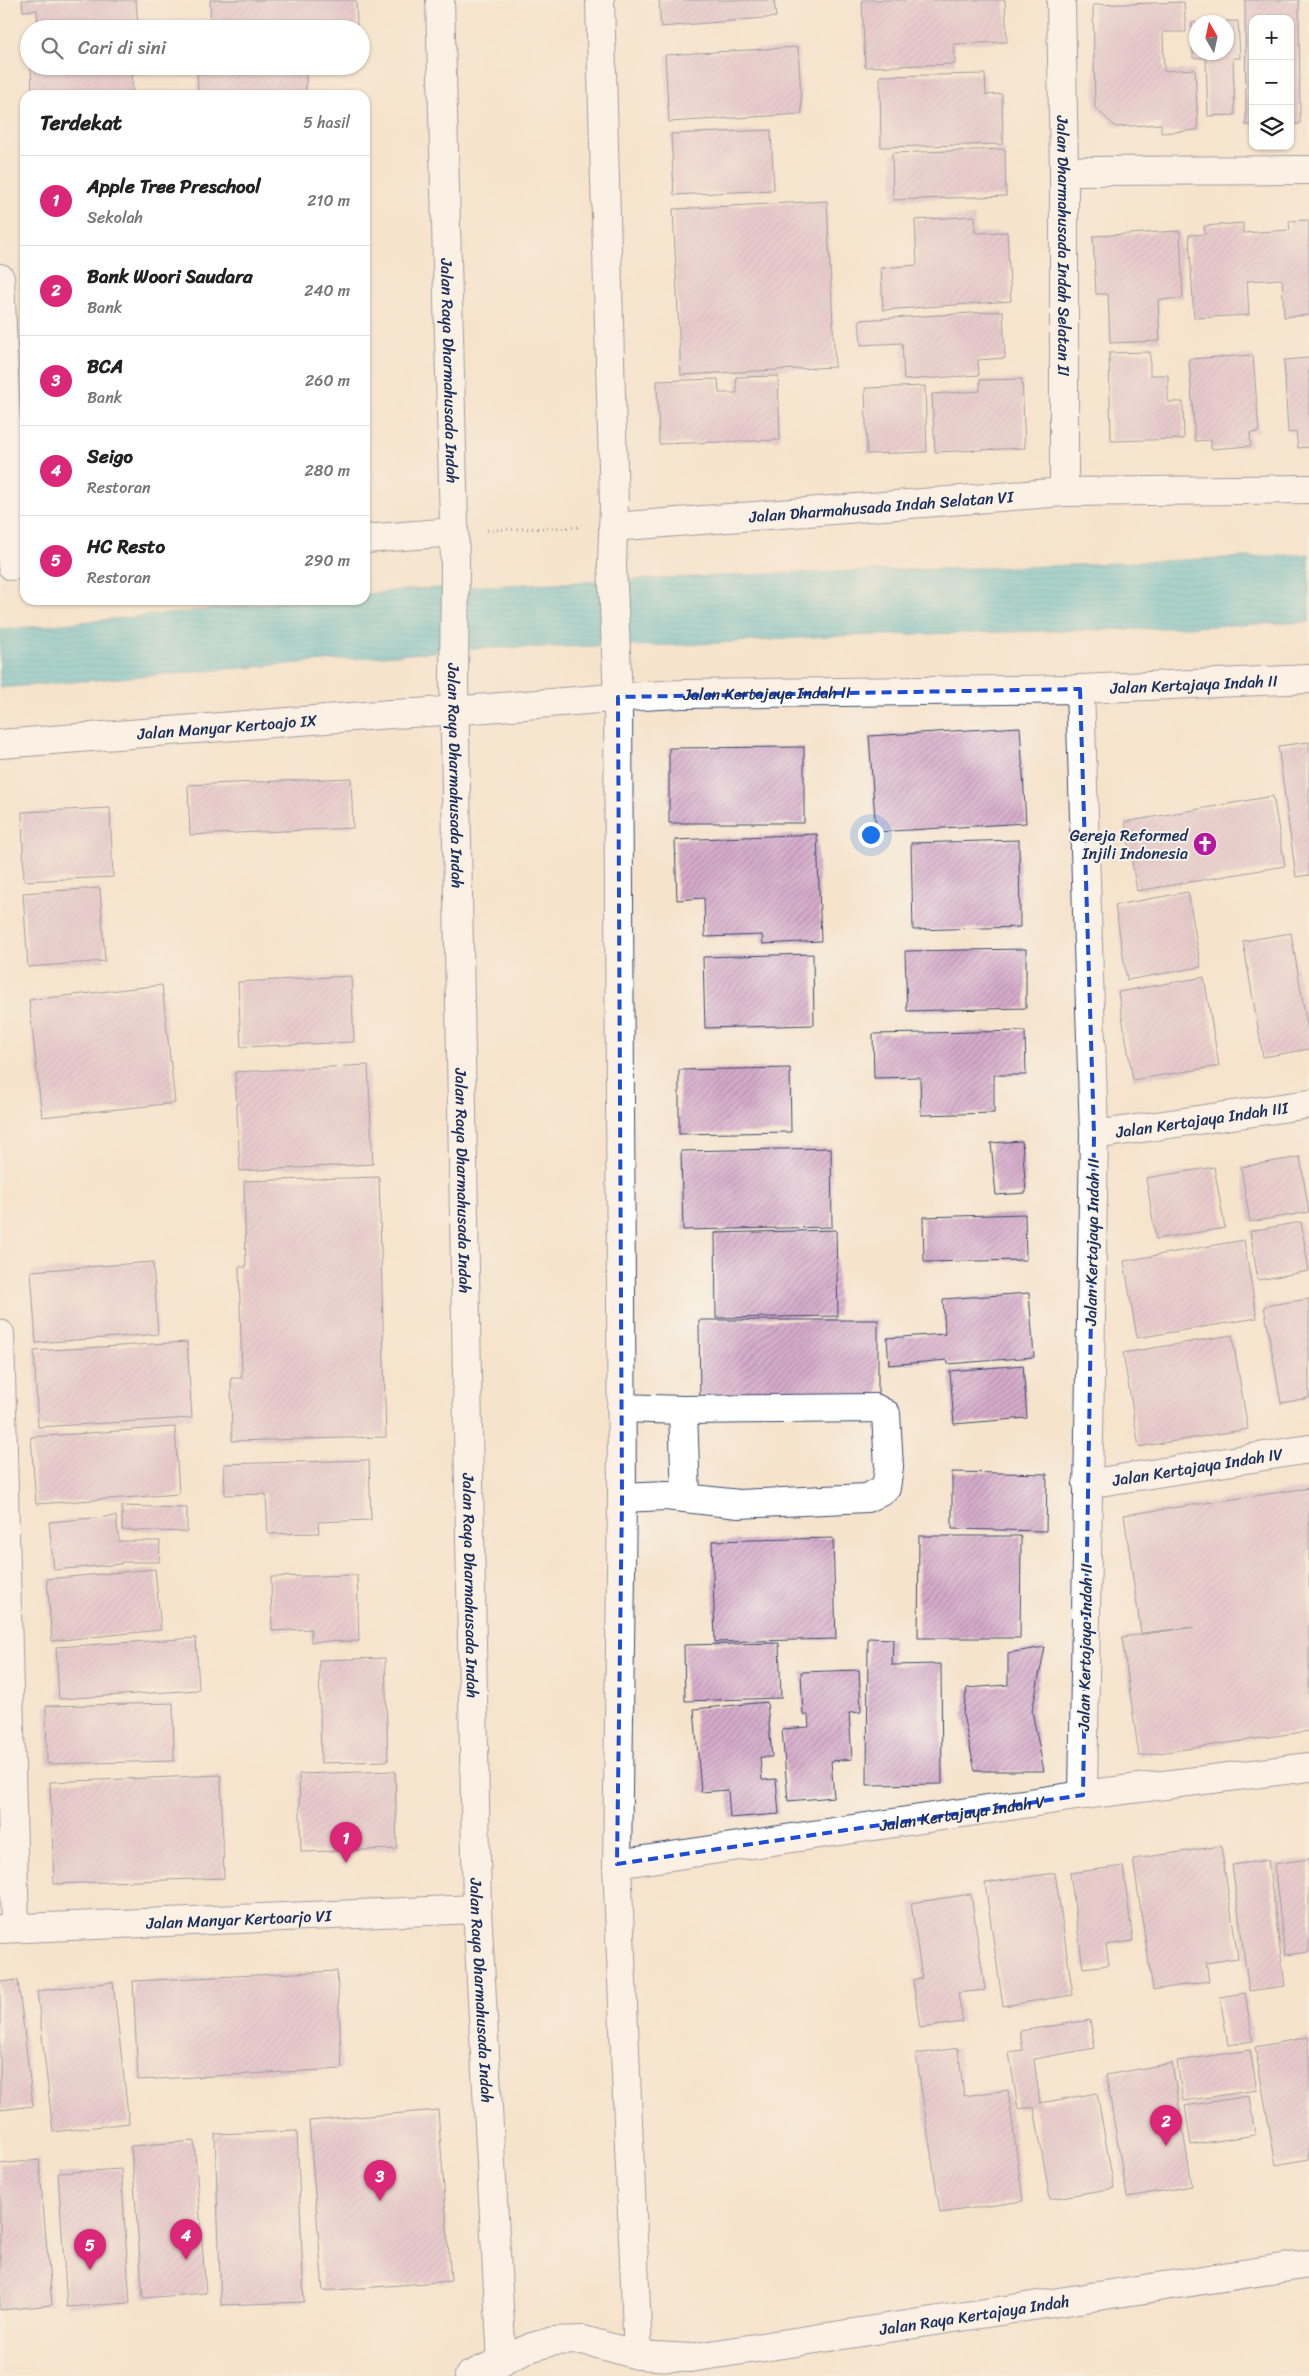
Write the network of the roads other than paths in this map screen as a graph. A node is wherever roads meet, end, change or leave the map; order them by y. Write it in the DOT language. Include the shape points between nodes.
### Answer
graph roads {
  1 [pos="440,0"];
  2 [pos="600,0"];
  3 [pos="1061,0"];
  4 [pos="1309,170"];
  5 [pos="1064,172"];
  6 [pos="0,278"];
  7 [pos="1309,489"];
  8 [pos="1064,492"];
  9 [pos="613,526"];
  10 [pos="454,532"];
  11 [pos="370,539"];
  12 [pos="12,567"];
  13 [pos="1309,679"];
  14 [pos="617,683"];
  15 [pos="1080,690"];
  16 [pos="454,711"];
  17 [pos="0,744"];
  18 [pos="1309,1104"];
  19 [pos="1094,1135"];
  20 [pos="0,1334"];
  21 [pos="621,1408"];
  22 [pos="683,1410"];
  23 [pos="1309,1449"];
  24 [pos="1087,1484"];
  25 [pos="622,1498"];
  26 [pos="686,1498"];
  27 [pos="2,1548"];
  28 [pos="1309,1767"];
  29 [pos="1083,1795"];
  30 [pos="617,1864"];
  31 [pos="477,1910"];
  32 [pos="7,1928"];
  33 [pos="1309,2264"];
  34 [pos="638,2355"];
  35 [pos="502,2362"];
  36 [pos="469,2376"];
  1 -- 10 [label="street, Jalan Raya Dharmahusada Indah"];
  2 -- 9 [label="street"];
  3 -- 5 [label="street, Jalan Dharmahusada Indah Selatan II"];
  4 -- 5 [label="street"];
  5 -- 8 [label="street, Jalan Dharmahusada Indah Selatan II"];
  6 -- 12 [label="street"];
  7 -- 8 [label="street, Jalan Dharmahusada Indah Selatan VI"];
  8 -- 9 [label="street, Jalan Dharmahusada Indah Selatan VI"];
  9 -- 14 [label="street"];
  10 -- 11 [label="street"];
  10 -- 16 [label="street, Jalan Raya Dharmahusada Indah"];
  13 -- 15 [label="street, Jalan Kertajaya Indah II"];
  14 -- 15 [label="street, Jalan Kertajaya Indah II" via="683,694"];
  14 -- 16 [label="street, Jalan Kertajaya Indah II"];
  14 -- 21 [label="street"];
  15 -- 19 [label="street, Jalan Kertajaya Indah II"];
  16 -- 17 [label="street, Jalan Manyar Kertoajo IX"];
  16 -- 31 [label="street, Jalan Raya Dharmahusada Indah"];
  18 -- 19 [label="street, Jalan Kertajaya Indah III"];
  19 -- 24 [label="street, Jalan Kertajaya Indah II"];
  20 -- 27 [label="street"];
  21 -- 22 [label="street"];
  21 -- 25 [label="street"];
  22 -- 26 [label="street"];
  22 -- 26 [label="street" via="875,1408 886,1414 889,1467 886,1488 867,1498 738,1504"];
  23 -- 24 [label="street, Jalan Kertajaya Indah IV"];
  24 -- 29 [label="street, Jalan Kertajaya Indah II"];
  25 -- 26 [label="street"];
  25 -- 30 [label="street"];
  27 -- 32 [label="street"];
  28 -- 29 [label="street, Jalan Kertajaya Indah V"];
  29 -- 30 [label="street, Jalan Kertajaya Indah V"];
  30 -- 34 [label="street"];
  31 -- 32 [label="street, Jalan Manyar Kertoarjo VI"];
  31 -- 35 [label="street, Jalan Raya Dharmahusada Indah"];
  33 -- 34 [label="street, Jalan Raya Kertajaya Indah" via="690,2358"];
  34 -- 35 [label="street, Jalan Raya Kertajaya Indah" via="583,2340 553,2341"];
  35 -- 36 [label="street, Jalan Raya Kertajaya Indah"];
}
